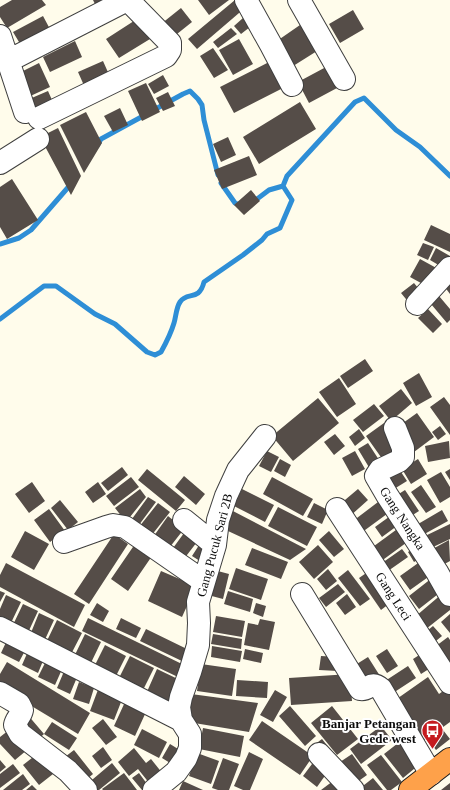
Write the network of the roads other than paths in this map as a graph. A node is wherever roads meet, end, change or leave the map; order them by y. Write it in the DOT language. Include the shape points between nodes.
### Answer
graph roads {
  1 [pos="127,0"];
  2 [pos="246,0"];
  3 [pos="300,0"];
  4 [pos="0,36"];
  5 [pos="8,61"];
  6 [pos="344,78"];
  7 [pos="292,85"];
  8 [pos="34,123"];
  9 [pos="0,163"];
  10 [pos="450,268"];
  11 [pos="417,304"];
  12 [pos="395,428"];
  13 [pos="266,436"];
  14 [pos="337,510"];
  15 [pos="184,520"];
  16 [pos="64,542"];
  17 [pos="215,545"];
  18 [pos="444,568"];
  19 [pos="203,581"];
  20 [pos="302,594"];
  21 [pos="450,595"];
  22 [pos="0,628"];
  23 [pos="450,683"];
  24 [pos="0,693"];
  25 [pos="182,720"];
  26 [pos="319,754"];
  27 [pos="450,759"];
  28 [pos="431,774"];
  29 [pos="86,790"];
  30 [pos="154,790"];
  31 [pos="353,790"];
  32 [pos="410,790"];
  1 -- 5 [label="street"];
  1 -- 8 [label="street" via="170,43 170,50 166,56"];
  2 -- 7 [label="street"];
  3 -- 6 [label="street"];
  4 -- 5 [label="street"];
  5 -- 8 [label="street"];
  8 -- 9 [label="street"];
  10 -- 11 [label="street"];
  12 -- 18 [label="street, Gang Nangka" via="403,448 402,457 380,470 376,476 387,496"];
  13 -- 17 [label="street, Gang Pucuk Sari 2B" via="238,470 218,520"];
  14 -- 23 [label="street, Gang Leci"];
  15 -- 17 [label="street"];
  16 -- 19 [label="street" via="106,526 125,527"];
  17 -- 19 [label="street, Gang Pucuk Sari 2B"];
  18 -- 21 [label="street, Gang Nangka"];
  19 -- 25 [label="street, Gang Pucuk Sari 2B" via="198,602 198,646 181,697"];
  20 -- 28 [label="street" via="360,689 372,685 377,685 381,689"];
  22 -- 25 [label="street"];
  24 -- 29 [label="street" via="19,704 22,710 15,725 20,734 68,771"];
  25 -- 30 [label="street, Gang Pucuk Sari 2B" via="190,734 190,748 176,772"];
  26 -- 31 [label="street"];
  27 -- 28 [label="highway"];
  28 -- 32 [label="highway"];
}
